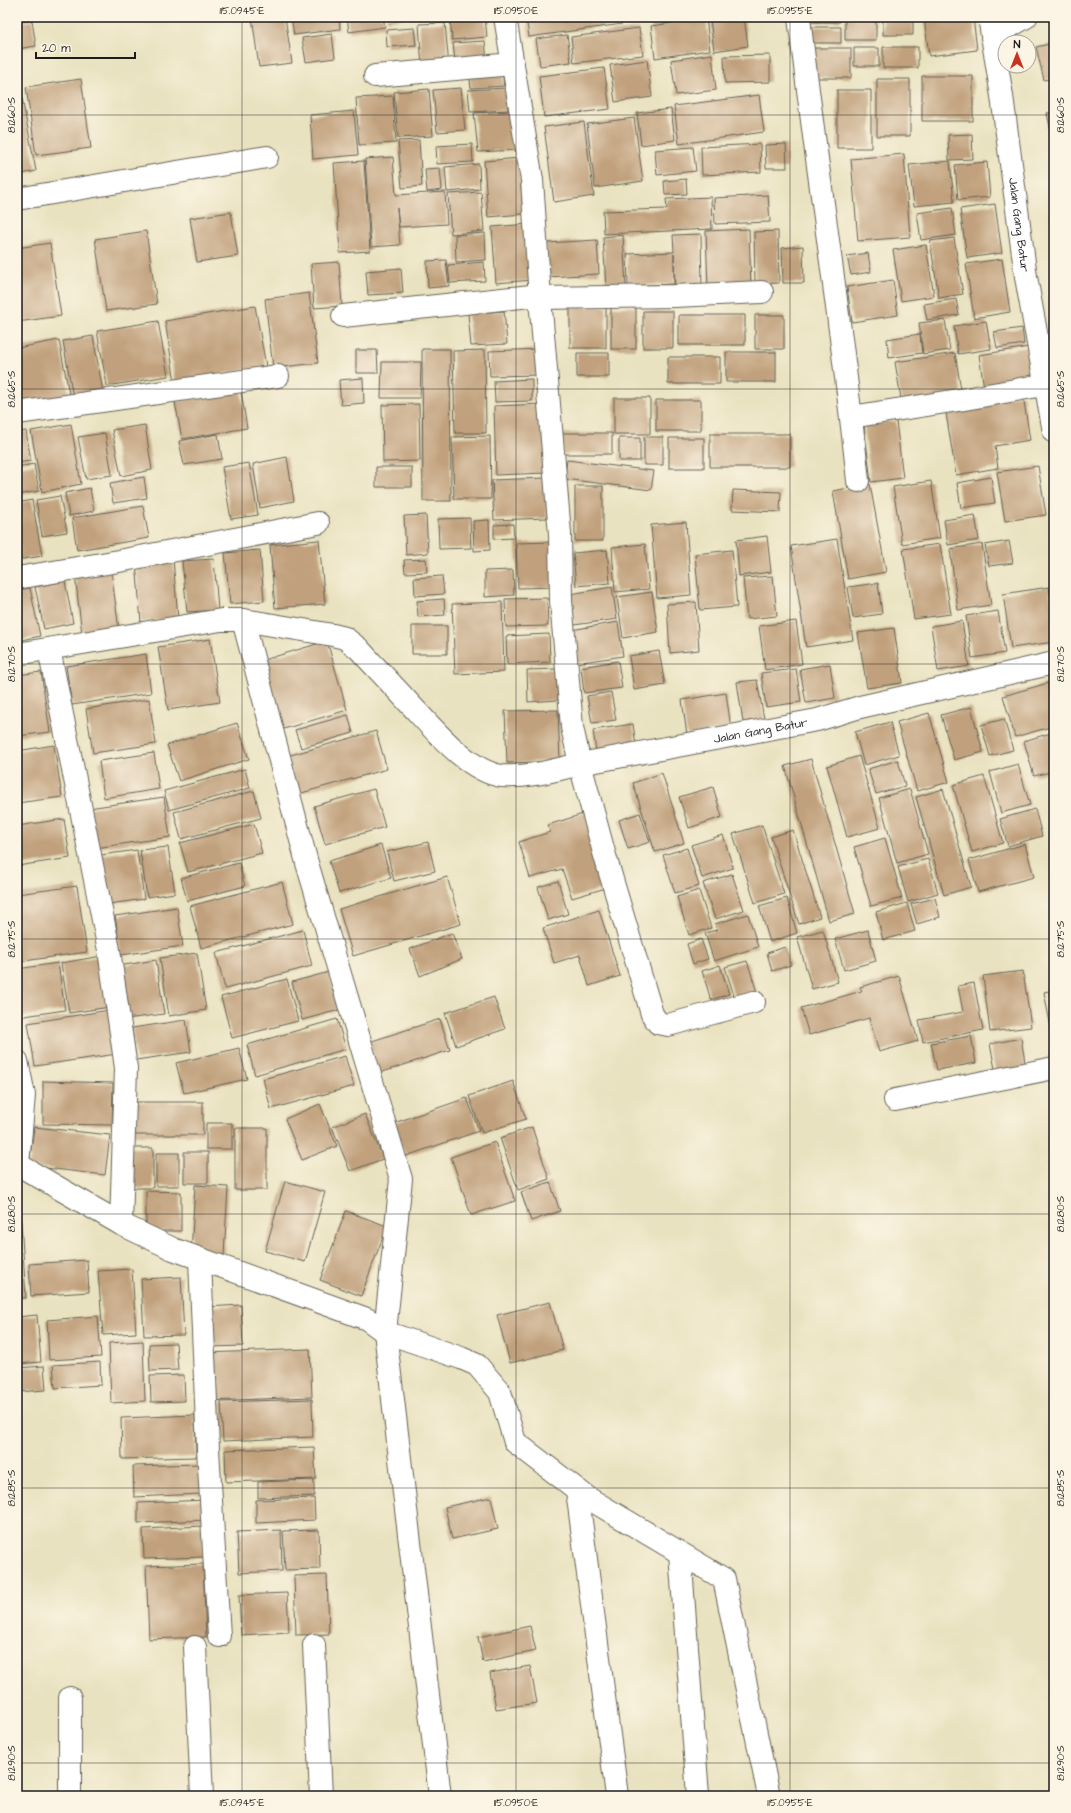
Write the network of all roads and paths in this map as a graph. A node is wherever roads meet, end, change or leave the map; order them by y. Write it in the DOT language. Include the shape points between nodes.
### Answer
graph roads {
  1 [pos="505,17"];
  2 [pos="799,17"];
  3 [pos="1026,17"];
  4 [pos="991,27"];
  5 [pos="513,64"];
  6 [pos="375,76"];
  7 [pos="267,157"];
  8 [pos="17,199"];
  9 [pos="762,292"];
  10 [pos="540,296"];
  11 [pos="344,316"];
  12 [pos="278,376"];
  13 [pos="1050,384"];
  14 [pos="17,413"];
  15 [pos="851,417"];
  16 [pos="1054,432"];
  17 [pos="858,481"];
  18 [pos="318,523"];
  19 [pos="17,578"];
  20 [pos="243,620"];
  21 [pos="49,649"];
  22 [pos="17,654"];
  23 [pos="1054,663"];
  24 [pos="580,764"];
  25 [pos="754,1002"];
  26 [pos="17,1061"];
  27 [pos="1054,1068"];
  28 [pos="895,1100"];
  29 [pos="17,1165"];
  30 [pos="121,1224"];
  31 [pos="200,1260"];
  32 [pos="385,1332"];
  33 [pos="577,1490"];
  34 [pos="680,1553"];
  35 [pos="219,1636"];
  36 [pos="314,1645"];
  37 [pos="195,1647"];
  38 [pos="70,1698"];
  39 [pos="70,1796"];
  40 [pos="202,1796"];
  41 [pos="321,1796"];
  42 [pos="440,1796"];
  43 [pos="617,1796"];
  44 [pos="698,1796"];
  45 [pos="769,1796"];
  1 -- 5 [label="street"];
  2 -- 15 [label="street"];
  3 -- 4 [label="street"];
  4 -- 13 [label="street, Jalan Gang Batur" via="1026,277"];
  5 -- 6 [label="street"];
  5 -- 10 [label="street" via="532,180"];
  7 -- 8 [label="street"];
  9 -- 10 [label="street" via="674,296"];
  10 -- 11 [label="street"];
  10 -- 24 [label="street" via="560,534 561,602 566,666 572,727"];
  12 -- 14 [label="street"];
  13 -- 15 [label="street"];
  13 -- 16 [label="street, Jalan Gang Batur"];
  15 -- 17 [label="street"];
  18 -- 19 [label="street"];
  20 -- 21 [label="street, Jalan Gang Batur" via="198,623"];
  20 -- 24 [label="street, Jalan Gang Batur" via="300,628 345,638 359,649 446,742 487,771 508,776 541,773"];
  20 -- 32 [label="street" via="307,863 401,1178"];
  21 -- 22 [label="street, Jalan Gang Batur"];
  21 -- 30 [label="street" via="109,950 126,1068"];
  23 -- 24 [label="street, Jalan Gang Batur" via="875,703 817,720"];
  24 -- 25 [label="street" via="652,1014 658,1023 668,1025"];
  26 -- 29 [label="street" via="24,1095"];
  27 -- 28 [label="street"];
  29 -- 30 [label="street"];
  30 -- 31 [label="street"];
  31 -- 32 [label="street" via="367,1319"];
  31 -- 35 [label="street"];
  32 -- 33 [label="street" via="477,1365 500,1392 515,1442"];
  32 -- 42 [label="street"];
  33 -- 34 [label="street"];
  33 -- 43 [label="street"];
  34 -- 44 [label="street"];
  34 -- 45 [label="street" via="724,1579"];
  36 -- 41 [label="street"];
  37 -- 40 [label="street"];
  38 -- 39 [label="street"];
}
